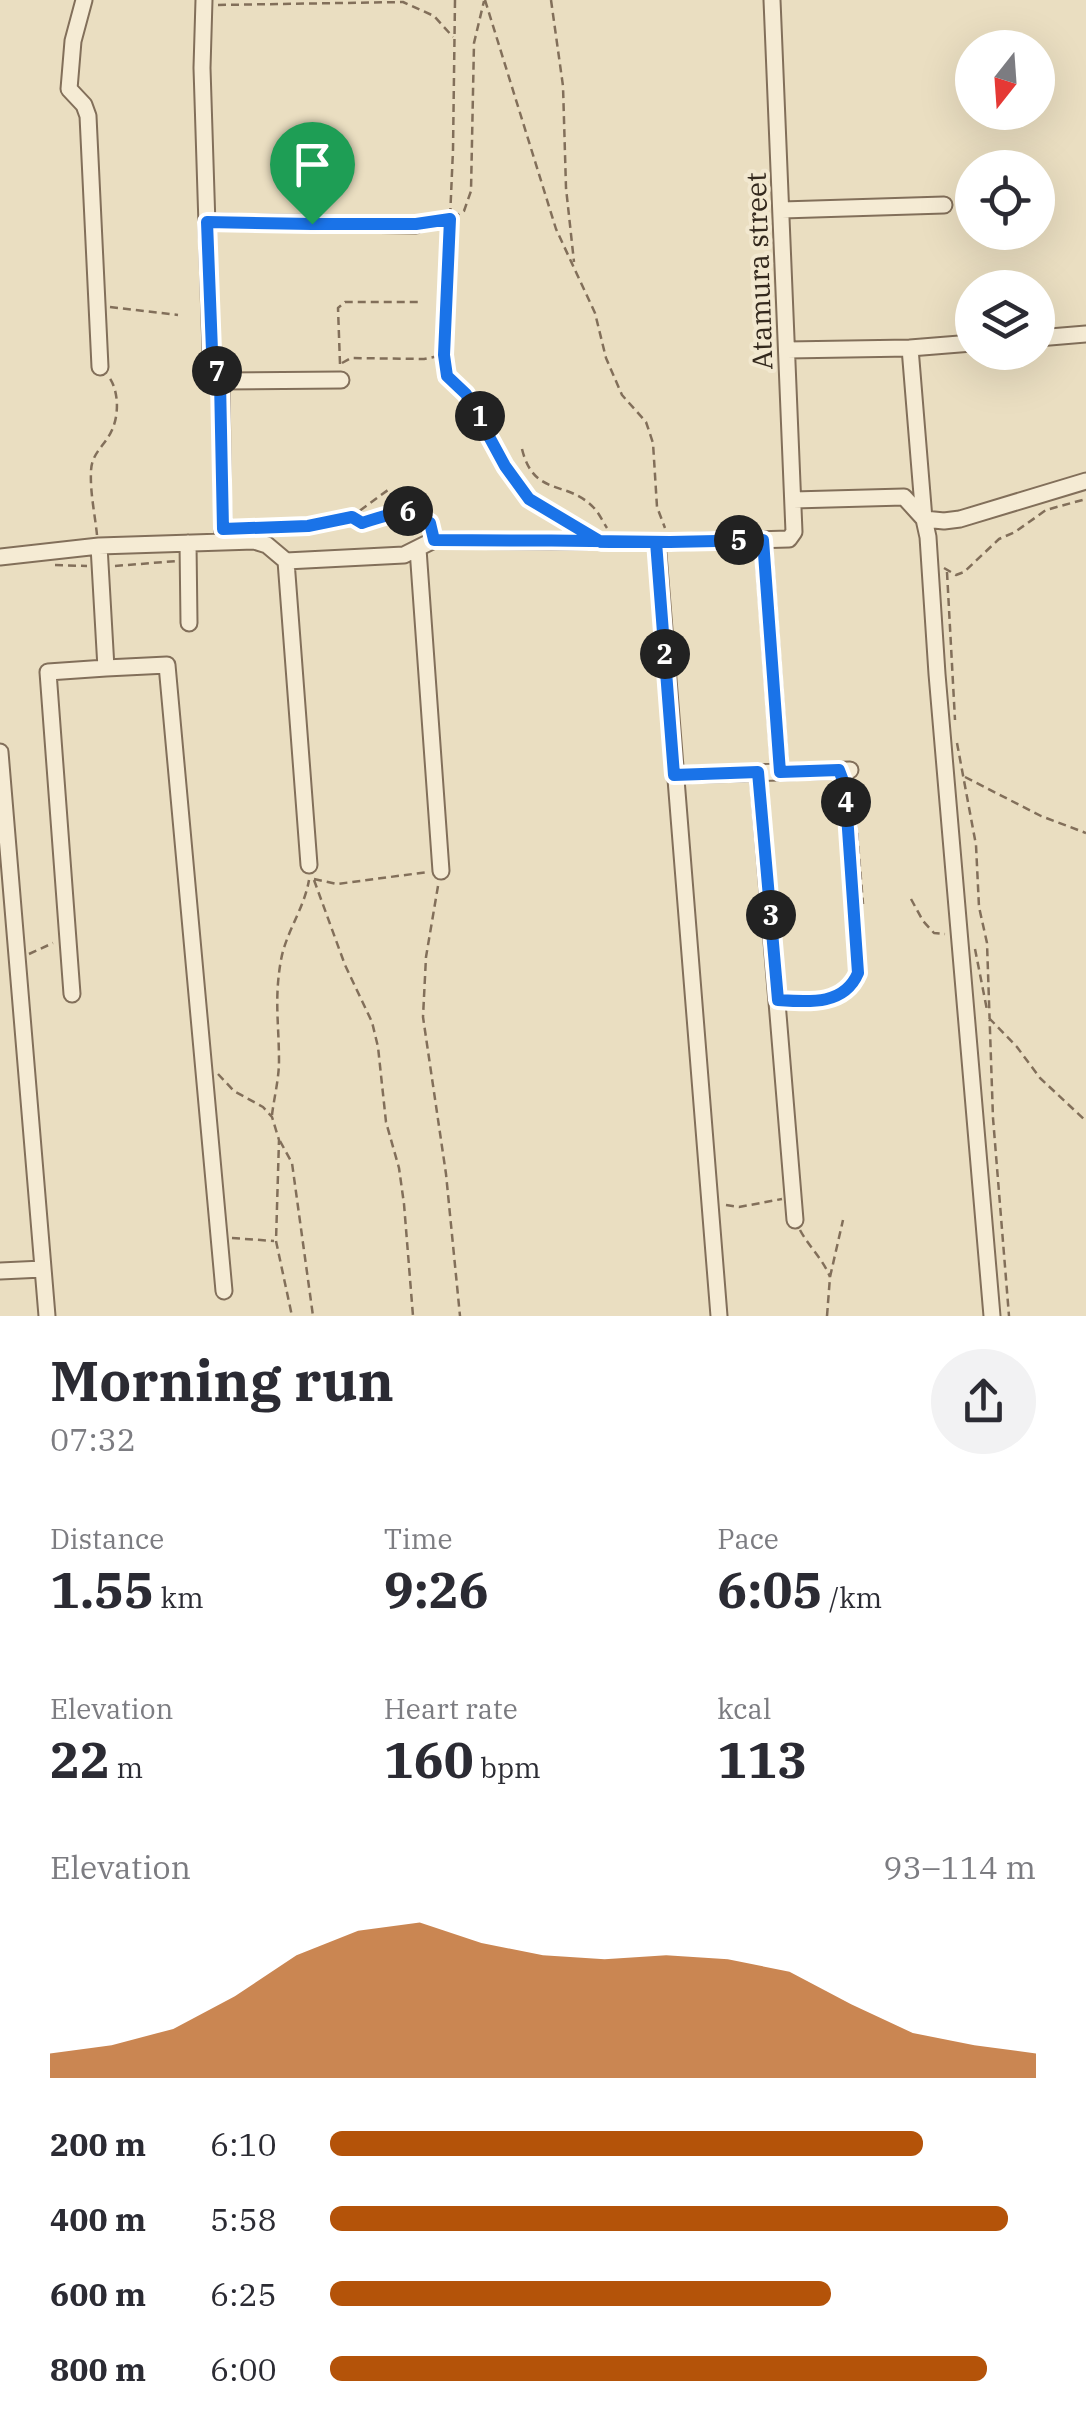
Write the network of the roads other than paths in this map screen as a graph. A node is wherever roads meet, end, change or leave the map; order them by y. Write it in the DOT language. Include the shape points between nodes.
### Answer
graph roads {
  1 [pos="84,0"];
  2 [pos="772,0"];
  3 [pos="204,3"];
  4 [pos="944,206"];
  5 [pos="782,210"];
  6 [pos="207,222"];
  7 [pos="416,224"];
  8 [pos="1086,334"];
  9 [pos="1055,337"];
  10 [pos="955,344"];
  11 [pos="910,348"];
  12 [pos="787,350"];
  13 [pos="100,367"];
  14 [pos="340,380"];
  15 [pos="220,381"];
  16 [pos="1086,481"];
  17 [pos="792,500"];
  18 [pos="924,519"];
  19 [pos="763,540"];
  20 [pos="223,541"];
  21 [pos="188,542"];
  22 [pos="663,542"];
  23 [pos="98,546"];
  24 [pos="418,549"];
  25 [pos="0,557"];
  26 [pos="286,561"];
  27 [pos="190,623"];
  28 [pos="106,668"];
  29 [pos="0,752"];
  30 [pos="844,770"];
  31 [pos="758,772"];
  32 [pos="780,772"];
  33 [pos="674,775"];
  34 [pos="309,865"];
  35 [pos="441,871"];
  36 [pos="72,994"];
  37 [pos="795,1220"];
  38 [pos="43,1269"];
  39 [pos="0,1271"];
  40 [pos="224,1291"];
  41 [pos="48,1316"];
  42 [pos="718,1316"];
  43 [pos="992,1316"];
  1 -- 13 [label="street" via="69,88 88,116"];
  2 -- 5 [label="street, Atamura street"];
  3 -- 6 [label="street"];
  4 -- 5 [label="street"];
  5 -- 12 [label="street, Atamura street"];
  6 -- 7 [label="street"];
  6 -- 15 [label="street" via="212,351"];
  8 -- 9 [label="street"];
  10 -- 11 [label="street"];
  11 -- 12 [label="street"];
  11 -- 18 [label="street"];
  12 -- 17 [label="street, Atamura street"];
  14 -- 15 [label="street"];
  15 -- 20 [label="street"];
  16 -- 18 [label="street" via="960,519"];
  17 -- 18 [label="street" via="904,498"];
  17 -- 19 [label="street, Atamura street" via="789,539"];
  18 -- 43 [label="street"];
  19 -- 22 [label="street"];
  19 -- 32 [label="street"];
  20 -- 21 [label="street"];
  20 -- 26 [label="street" via="267,545"];
  21 -- 23 [label="street"];
  21 -- 27 [label="street"];
  22 -- 24 [label="street" via="434,540"];
  22 -- 33 [label="street"];
  23 -- 25 [label="street"];
  23 -- 28 [label="street"];
  24 -- 26 [label="street"];
  24 -- 35 [label="street"];
  26 -- 34 [label="street"];
  28 -- 36 [label="street" via="48,672"];
  28 -- 40 [label="street" via="166,665"];
  29 -- 38 [label="street"];
  30 -- 32 [label="street"];
  31 -- 32 [label="street"];
  31 -- 33 [label="street"];
  31 -- 37 [label="street"];
  33 -- 42 [label="street"];
  38 -- 39 [label="street"];
  38 -- 41 [label="street"];
}
